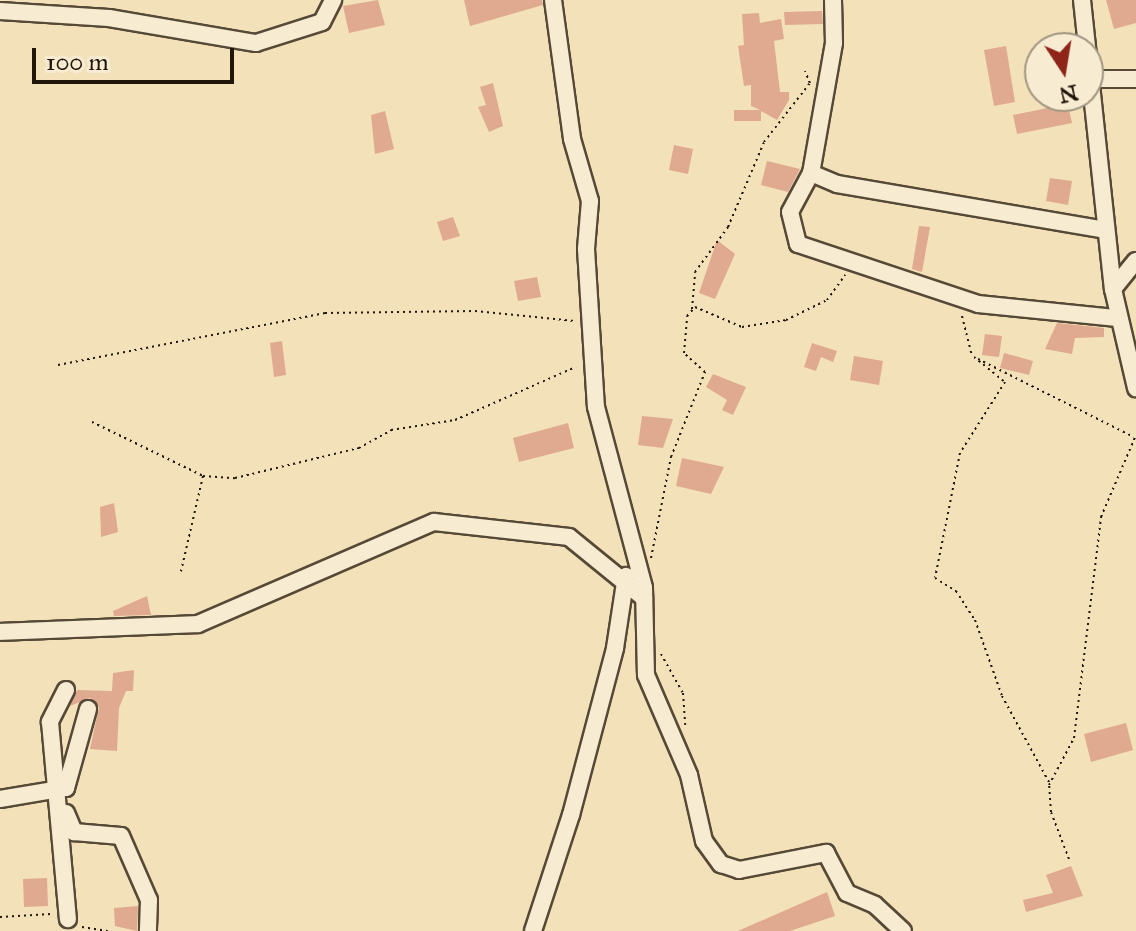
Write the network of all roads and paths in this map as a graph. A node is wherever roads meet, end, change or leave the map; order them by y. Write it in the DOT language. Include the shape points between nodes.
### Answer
graph roads {
  1 [pos="333,0"];
  2 [pos="553,0"];
  3 [pos="833,0"];
  4 [pos="1082,0"];
  5 [pos="0,11"];
  6 [pos="1086,32"];
  7 [pos="805,71"];
  8 [pos="1104,79"];
  9 [pos="1136,79"];
  10 [pos="1094,112"];
  11 [pos="811,173"];
  12 [pos="1105,230"];
  13 [pos="848,260"];
  14 [pos="1136,261"];
  15 [pos="1113,289"];
  16 [pos="957,297"];
  17 [pos="692,310"];
  18 [pos="1117,318"];
  19 [pos="590,323"];
  20 [pos="974,357"];
  21 [pos="592,362"];
  22 [pos="58,365"];
  23 [pos="1136,388"];
  24 [pos="92,422"];
  25 [pos="1136,436"];
  26 [pos="203,476"];
  27 [pos="181,571"];
  28 [pos="637,585"];
  29 [pos="0,632"];
  30 [pos="655,645"];
  31 [pos="66,690"];
  32 [pos="88,709"];
  33 [pos="685,728"];
  34 [pos="1050,784"];
  35 [pos="59,792"];
  36 [pos="0,799"];
  37 [pos="1069,859"];
  38 [pos="68,919"];
  39 [pos="148,931"];
  40 [pos="533,931"];
  41 [pos="903,931"];
  1 -- 5 [label="street" via="322,22 256,43 109,18"];
  2 -- 19 [label="street" via="572,139 590,201"];
  3 -- 11 [label="street" via="834,43"];
  4 -- 6 [label="street"];
  7 -- 17 [label="path" via="810,83 764,142 728,227 695,272"];
  8 -- 9 [label="street"];
  10 -- 12 [label="street"];
  11 -- 12 [label="street" via="837,184"];
  11 -- 13 [label="street" via="790,212 792,234 798,244"];
  12 -- 15 [label="street"];
  13 -- 16 [label="street"];
  13 -- 17 [label="path" via="851,269 827,300 793,318 742,327 715,311"];
  14 -- 15 [label="street"];
  15 -- 18 [label="street"];
  16 -- 18 [label="street"];
  16 -- 20 [label="path"];
  17 -- 28 [label="path" via="682,345 705,372 679,430 660,531"];
  18 -- 23 [label="street"];
  19 -- 21 [label="street"];
  19 -- 22 [label="path" via="475,311 325,313"];
  20 -- 25 [label="path"];
  20 -- 34 [label="path" via="1005,382 960,453 935,578 957,592 975,620 1002,696"];
  21 -- 26 [label="path" via="455,420 391,430 359,448 235,478"];
  21 -- 28 [label="street" via="602,434"];
  24 -- 26 [label="path"];
  25 -- 34 [label="path" via="1101,517 1074,738"];
  26 -- 27 [label="path"];
  28 -- 29 [label="street" via="569,537 434,522 198,624"];
  28 -- 40 [label="street"];
  28 -- 41 [label="street" via="646,675 713,854 739,870 826,853 847,893"];
  30 -- 33 [label="path" via="683,693"];
  31 -- 35 [label="street" via="50,722"];
  32 -- 35 [label="street"];
  34 -- 37 [label="path" via="1051,812"];
  35 -- 36 [label="street"];
  35 -- 38 [label="street"];
  35 -- 39 [label="street" via="70,830 122,839 149,900"];
}
